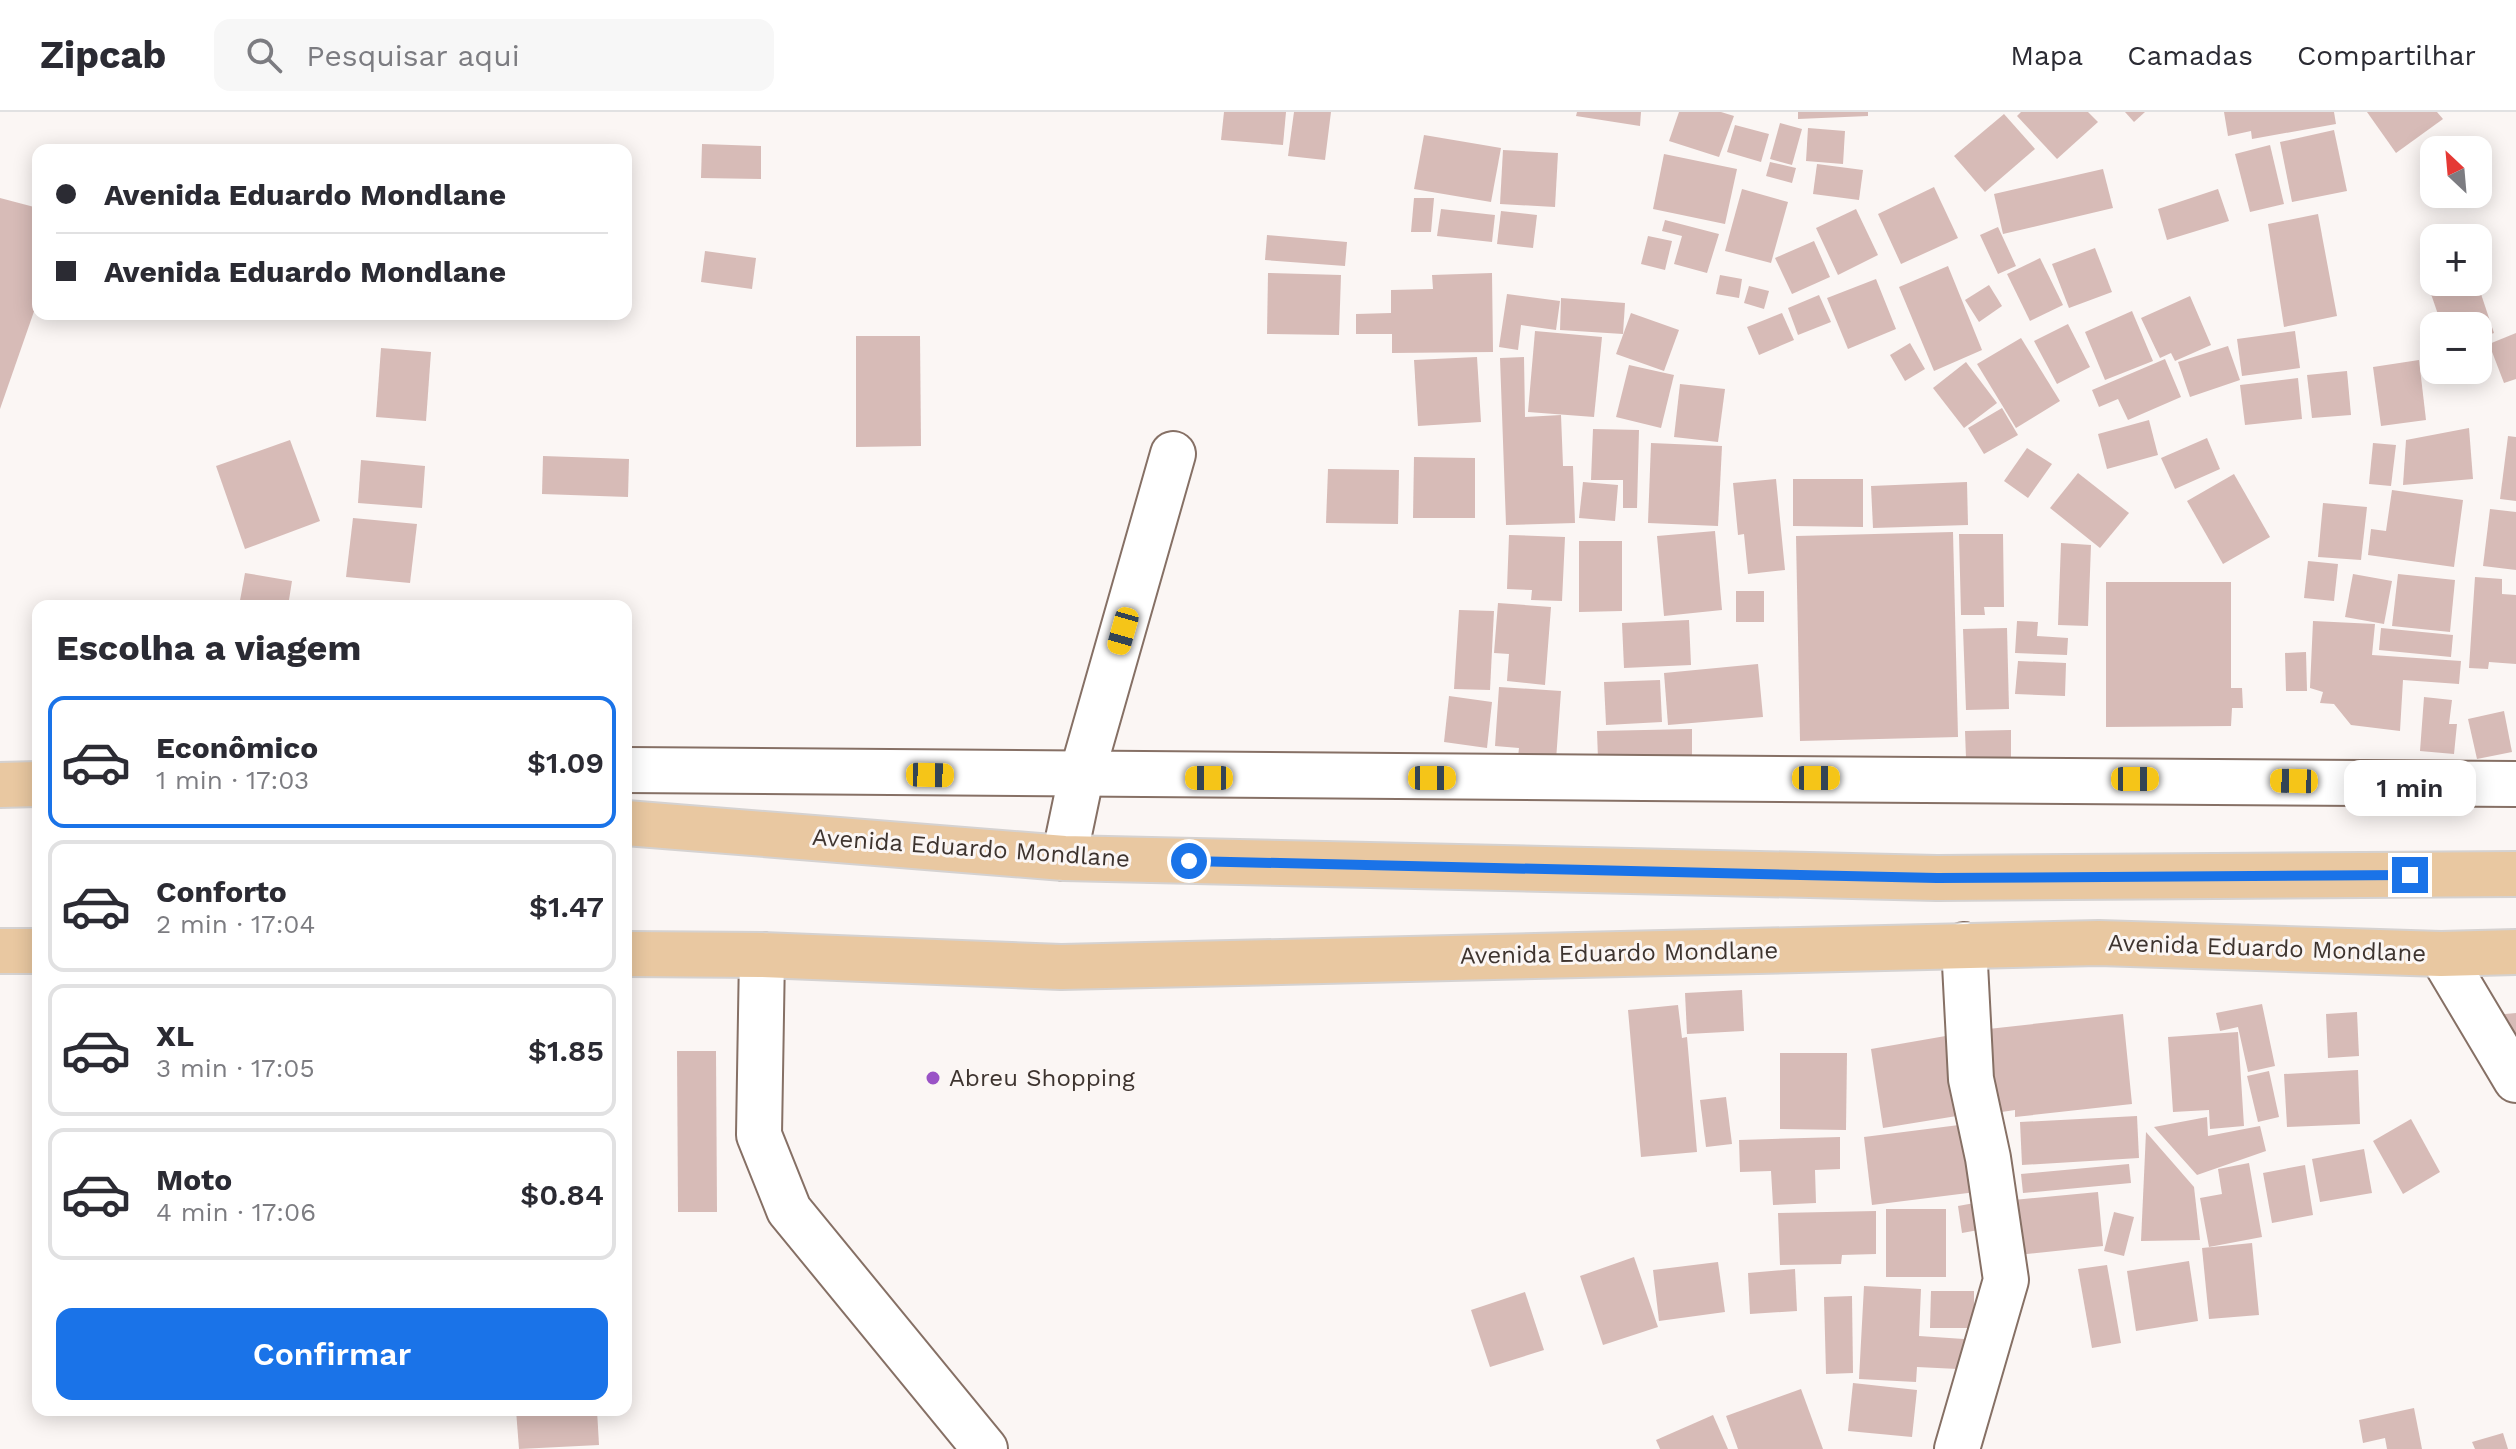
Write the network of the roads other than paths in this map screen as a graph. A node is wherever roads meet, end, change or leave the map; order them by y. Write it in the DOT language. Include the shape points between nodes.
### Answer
graph roads {
  1 [pos="1173,454"];
  2 [pos="632,770"];
  3 [pos="1081,777"];
  4 [pos="32,784"];
  5 [pos="2516,784"];
  6 [pos="0,785"];
  7 [pos="632,823"];
  8 [pos="1064,858"];
  9 [pos="2516,874"];
  10 [pos="1964,945"];
  11 [pos="0,951"];
  12 [pos="32,951"];
  13 [pos="2516,952"];
  14 [pos="632,954"];
  15 [pos="2441,954"];
  16 [pos="762,955"];
  17 [pos="2516,1080"];
  18 [pos="985,1449"];
  19 [pos="1957,1449"];
  1 -- 3 [label="street"];
  2 -- 3 [label="street"];
  3 -- 5 [label="street"];
  3 -- 8 [label="street"];
  4 -- 6 [label="main road"];
  7 -- 8 [label="main road, Avenida Eduardo Mondlane"];
  8 -- 9 [label="main road, Avenida Eduardo Mondlane" via="1937,878"];
  10 -- 15 [label="main road, Avenida Eduardo Mondlane" via="2099,943"];
  10 -- 16 [label="main road, Avenida Eduardo Mondlane" via="1061,967"];
  10 -- 19 [label="street" via="1971,1079 2006,1280"];
  11 -- 12 [label="main road"];
  13 -- 15 [label="main road, Avenida Eduardo Mondlane"];
  14 -- 16 [label="main road, Avenida Eduardo Mondlane"];
  15 -- 17 [label="street"];
  16 -- 18 [label="street" via="759,1135 789,1210"];
}
